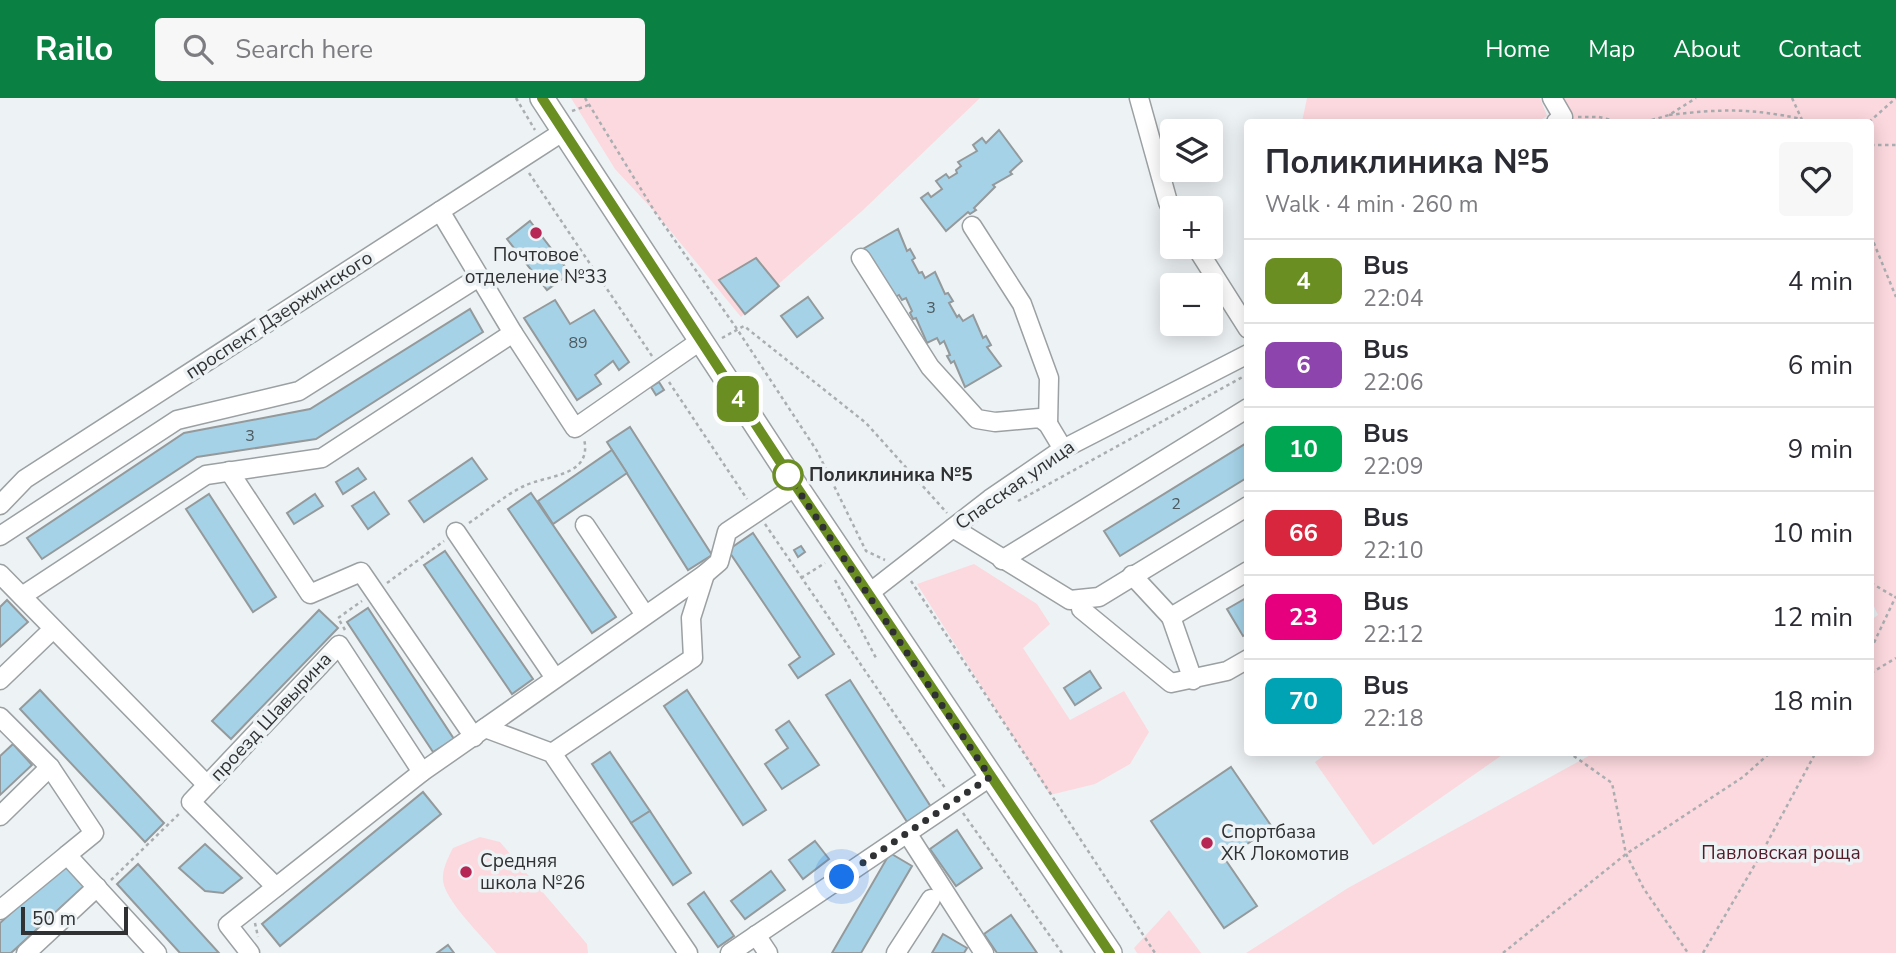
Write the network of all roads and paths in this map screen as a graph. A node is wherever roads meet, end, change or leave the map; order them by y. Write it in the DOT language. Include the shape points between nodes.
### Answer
graph roads {
  1 [pos="516,98"];
  2 [pos="542,98"];
  3 [pos="585,98"];
  4 [pos="1139,98"];
  5 [pos="1552,98"];
  6 [pos="1696,98"];
  7 [pos="1792,98"];
  8 [pos="1896,98"];
  9 [pos="567,105"];
  10 [pos="589,105"];
  11 [pos="1669,115"];
  12 [pos="1559,119"];
  13 [pos="1572,119"];
  14 [pos="1607,119"];
  15 [pos="1660,119"];
  16 [pos="1794,119"];
  17 [pos="1801,119"];
  18 [pos="1872,119"];
  19 [pos="564,131"];
  20 [pos="537,134"];
  21 [pos="1874,145"];
  22 [pos="1896,145"];
  23 [pos="520,159"];
  24 [pos="1166,196"];
  25 [pos="440,211"];
  26 [pos="972,226"];
  27 [pos="1874,243"];
  28 [pos="861,258"];
  29 [pos="1204,259"];
  30 [pos="479,277"];
  31 [pos="1896,297"];
  32 [pos="1244,323"];
  33 [pos="513,333"];
  34 [pos="700,341"];
  35 [pos="1244,356"];
  36 [pos="659,368"];
  37 [pos="1244,410"];
  38 [pos="1048,424"];
  39 [pos="1063,449"];
  40 [pos="229,471"];
  41 [pos="796,486"];
  42 [pos="0,505"];
  43 [pos="1244,508"];
  44 [pos="756,512"];
  45 [pos="585,525"];
  46 [pos="953,528"];
  47 [pos="456,532"];
  48 [pos="0,536"];
  49 [pos="1002,560"];
  50 [pos="903,569"];
  51 [pos="705,573"];
  52 [pos="1244,573"];
  53 [pos="0,574"];
  54 [pos="1132,575"];
  55 [pos="801,578"];
  56 [pos="1874,585"];
  57 [pos="868,594"];
  58 [pos="22,596"];
  59 [pos="1896,597"];
  60 [pos="1081,609"];
  61 [pos="645,615"];
  62 [pos="1171,617"];
  63 [pos="52,630"];
  64 [pos="1874,643"];
  65 [pos="1896,657"];
  66 [pos="876,658"];
  67 [pos="1244,661"];
  68 [pos="1874,671"];
  69 [pos="555,678"];
  70 [pos="0,680"];
  71 [pos="1193,680"];
  72 [pos="0,717"];
  73 [pos="480,732"];
  74 [pos="552,753"];
  75 [pos="1574,756"];
  76 [pos="1766,756"];
  77 [pos="1814,756"];
  78 [pos="50,767"];
  79 [pos="422,772"];
  80 [pos="990,777"];
  81 [pos="207,785"];
  82 [pos="954,801"];
  83 [pos="191,802"];
  84 [pos="0,816"];
  85 [pos="907,833"];
  86 [pos="1626,854"];
  87 [pos="67,855"];
  88 [pos="276,887"];
  89 [pos="99,888"];
  90 [pos="931,899"];
  91 [pos="251,906"];
  92 [pos="0,910"];
  93 [pos="756,935"];
  94 [pos="255,947"];
  95 [pos="26,953"];
  96 [pos="157,953"];
  97 [pos="688,953"];
  98 [pos="730,953"];
  99 [pos="768,953"];
  100 [pos="895,953"];
  101 [pos="984,953"];
  102 [pos="1062,953"];
  103 [pos="1110,953"];
  104 [pos="1155,953"];
  105 [pos="1503,953"];
  106 [pos="1688,953"];
  107 [pos="1703,953"];
  1 -- 20 [label="path"];
  2 -- 19 [label="main road"];
  3 -- 10 [label="path"];
  4 -- 24 [label="street"];
  5 -- 12 [label="street"];
  6 -- 11 [label="path"];
  7 -- 17 [label="path"];
  8 -- 18 [label="path"];
  9 -- 10 [label="path" via="572,111"];
  10 -- 50 [label="path" via="655,212 817,451 866,551"];
  11 -- 15 [label="path"];
  11 -- 16 [label="path" via="1759,110"];
  13 -- 14 [label="path"];
  19 -- 23 [label="street, проспект Дзержинского"];
  19 -- 34 [label="main road"];
  21 -- 22 [label="path"];
  23 -- 25 [label="street, проспект Дзержинского"];
  23 -- 36 [label="path"];
  25 -- 30 [label="street"];
  25 -- 42 [label="street, проспект Дзержинского" via="25,479"];
  26 -- 38 [label="street" via="1022,304 1049,378"];
  27 -- 31 [label="path"];
  28 -- 38 [label="street" via="930,367 977,419 995,422 1033,416"];
  29 -- 32 [label="street"];
  30 -- 33 [label="street"];
  30 -- 48 [label="street" via="299,391 177,420"];
  33 -- 36 [label="street" via="575,428"];
  33 -- 40 [label="street" via="323,458"];
  34 -- 36 [label="street"];
  34 -- 41 [label="main road"];
  35 -- 39 [label="street, Спасская улица"];
  36 -- 44 [label="path"];
  37 -- 49 [label="street"];
  38 -- 39 [label="street"];
  39 -- 46 [label="street, Спасская улица"];
  40 -- 58 [label="street" via="206,475"];
  40 -- 73 [label="street" via="310,594 361,572"];
  41 -- 44 [label="street"];
  41 -- 57 [label="main road"];
  43 -- 54 [label="street"];
  44 -- 51 [label="street" via="727,532 719,562"];
  44 -- 55 [label="path"];
  45 -- 61 [label="street"];
  46 -- 49 [label="street"];
  46 -- 50 [label="street, Спасская улица"];
  47 -- 69 [label="street"];
  49 -- 54 [label="street" via="1070,600 1099,597"];
  50 -- 57 [label="street, Спасская улица"];
  50 -- 104 [label="path"];
  51 -- 61 [label="street"];
  51 -- 74 [label="street" via="691,618 693,658"];
  52 -- 62 [label="street"];
  53 -- 58 [label="street, проезд Шавырина"];
  54 -- 62 [label="street"];
  55 -- 66 [label="path" via="825,563"];
  55 -- 82 [label="path"];
  56 -- 59 [label="path"];
  57 -- 80 [label="main road"];
  58 -- 63 [label="street, проезд Шавырина"];
  59 -- 64 [label="path"];
  60 -- 71 [label="street" via="1171,683"];
  61 -- 69 [label="street"];
  62 -- 71 [label="street"];
  63 -- 70 [label="street"];
  63 -- 81 [label="street, проезд Шавырина"];
  65 -- 68 [label="path"];
  67 -- 71 [label="street"];
  69 -- 73 [label="street"];
  72 -- 78 [label="street"];
  73 -- 74 [label="street"];
  73 -- 79 [label="street"];
  74 -- 97 [label="street"];
  75 -- 86 [label="path" via="1612,783"];
  76 -- 86 [label="path"];
  77 -- 107 [label="path"];
  78 -- 84 [label="street"];
  78 -- 87 [label="street" via="93,833"];
  79 -- 81 [label="street, проезд Шавырина" via="340,645"];
  79 -- 88 [label="street"];
  80 -- 82 [label="street"];
  80 -- 103 [label="main road"];
  81 -- 83 [label="street"];
  82 -- 85 [label="street"];
  82 -- 102 [label="path"];
  83 -- 88 [label="street"];
  83 -- 89 [label="path"];
  85 -- 93 [label="street"];
  85 -- 101 [label="street"];
  86 -- 105 [label="path"];
  86 -- 106 [label="path"];
  87 -- 89 [label="street"];
  87 -- 92 [label="street"];
  88 -- 91 [label="street"];
  89 -- 95 [label="street"];
  89 -- 96 [label="street"];
  90 -- 100 [label="street"];
  91 -- 94 [label="path"];
  91 -- 94 [label="street" via="228,925"];
  93 -- 98 [label="street"];
  93 -- 99 [label="street"];
}
